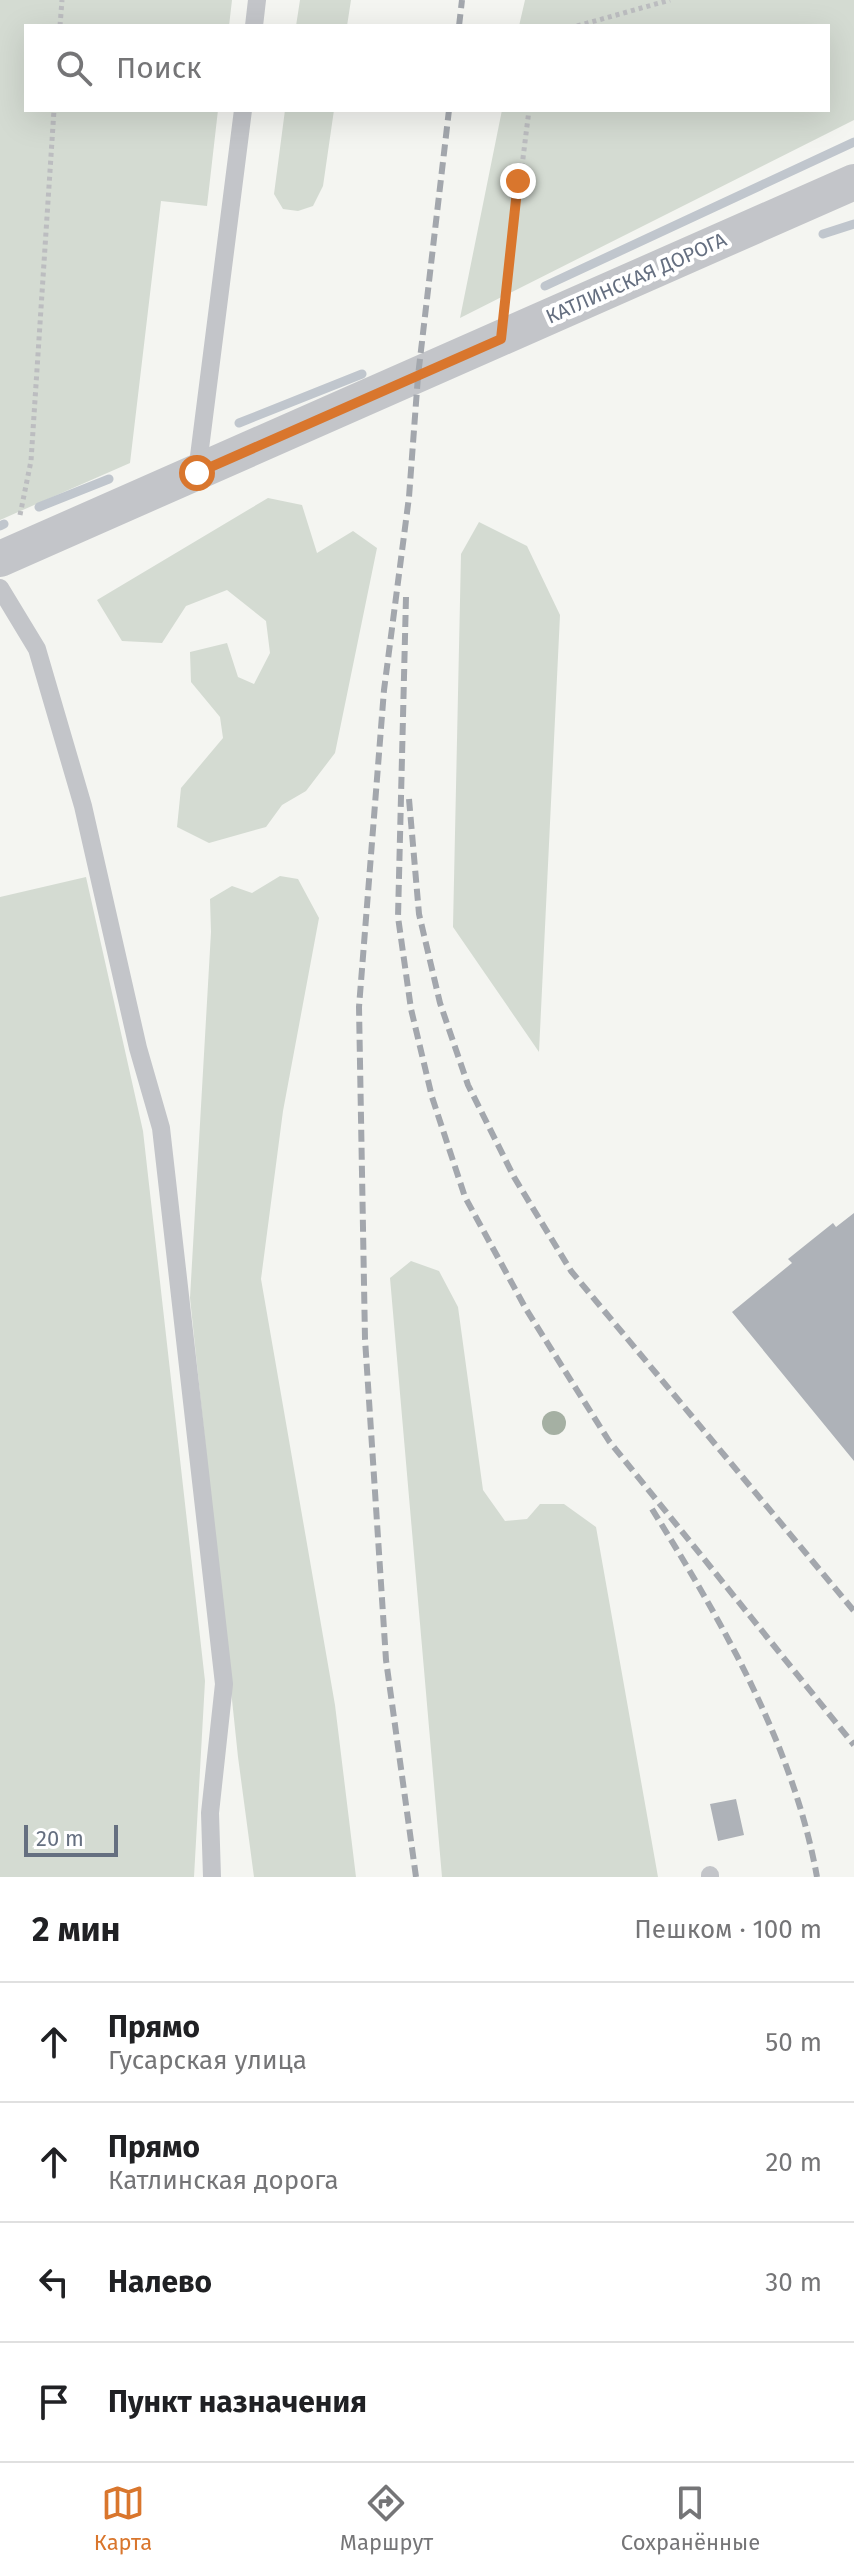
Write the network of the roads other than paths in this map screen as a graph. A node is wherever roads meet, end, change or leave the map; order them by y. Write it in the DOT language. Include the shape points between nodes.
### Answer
graph roads {
  1 [pos="257,0"];
  2 [pos="254,24"];
  3 [pos="243,112"];
  4 [pos="854,182"];
  5 [pos="197,473"];
  6 [pos="6,556"];
  7 [pos="0,588"];
  8 [pos="212,1877"];
  1 -- 2 [label="lane"];
  3 -- 5 [label="lane"];
  4 -- 5 [label="street, КАТЛИНСКАЯ ДОРОГА"];
  5 -- 6 [label="street, КАТЛИНСКАЯ ДОРОГА"];
  7 -- 8 [label="lane" via="37,649 83,806 161,1128 224,1684 210,1813"];
}
